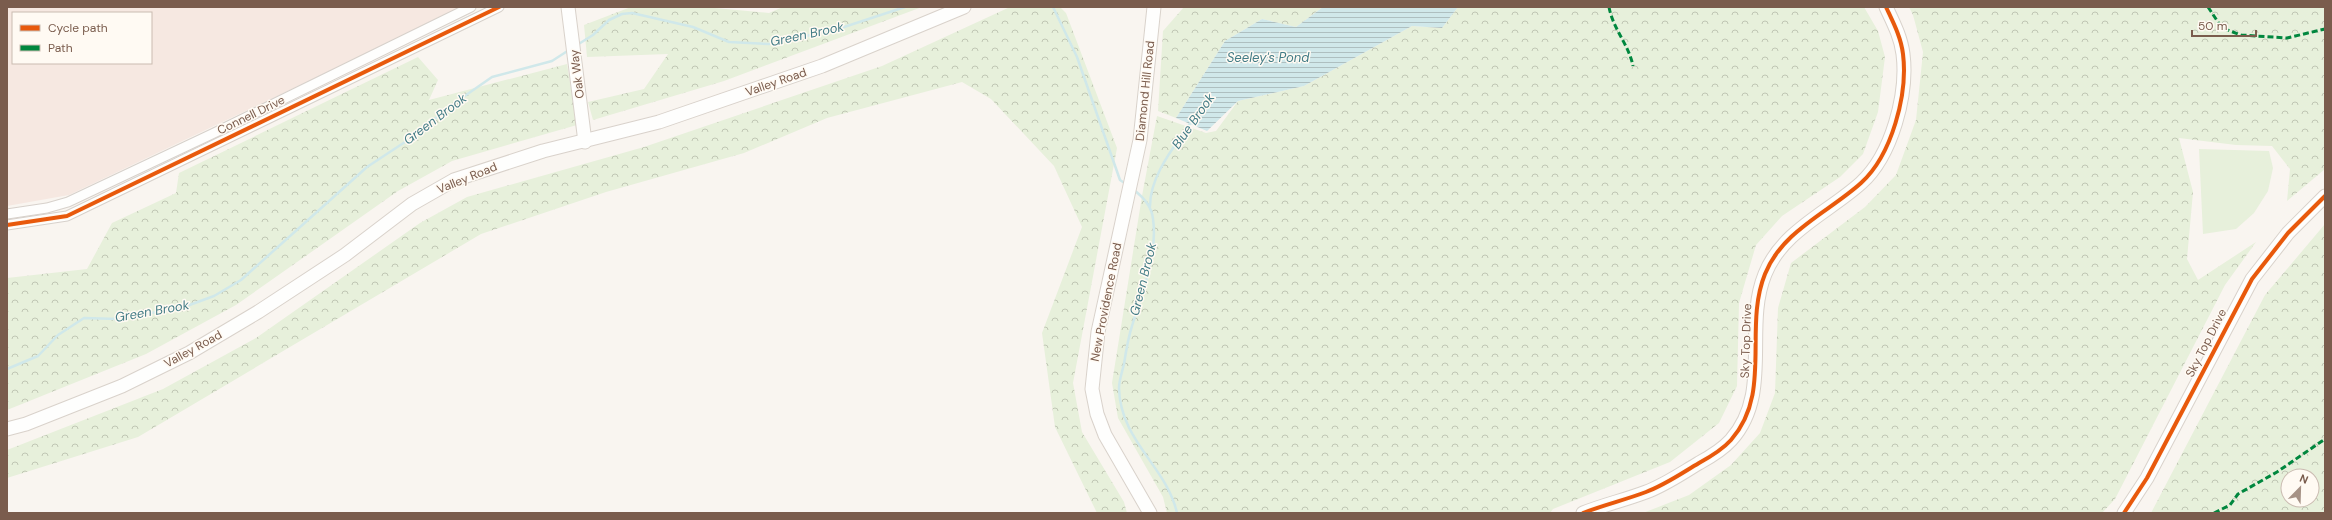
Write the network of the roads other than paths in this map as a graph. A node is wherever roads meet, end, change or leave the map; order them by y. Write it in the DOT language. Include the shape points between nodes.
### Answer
graph roads {
  1 [pos="471,7"];
  2 [pos="499,7"];
  3 [pos="568,7"];
  4 [pos="964,7"];
  5 [pos="1154,7"];
  6 [pos="1886,7"];
  7 [pos="586,142"];
  8 [pos="1133,174"];
  9 [pos="2325,196"];
  10 [pos="7,214"];
  11 [pos="7,225"];
  12 [pos="7,429"];
  13 [pos="1150,513"];
  14 [pos="1583,513"];
  15 [pos="2124,513"];
  1 -- 10 [label="street, Connell Drive" via="68,202"];
  2 -- 11 [label="street, Connell Drive" via="67,216"];
  3 -- 7 [label="main road, Oak Way"];
  4 -- 7 [label="main road, Valley Road" via="822,66 659,122"];
  5 -- 8 [label="main road, Diamond Hill Road" via="1143,119"];
  6 -- 14 [label="main road, Sky Top Drive" via="1900,39 1904,66 1899,104 1888,143 1869,175 1796,232 1765,272 1758,294 1755,320 1755,389 1751,407 1741,427 1715,454 1669,481 1647,492"];
  7 -- 12 [label="main road, Valley Road" via="472,173 438,188 402,211 332,264 189,353 122,386"];
  8 -- 13 [label="main road, New Providence Road" via="1098,332 1092,389 1105,435"];
  9 -- 15 [label="main road, Sky Top Drive" via="2288,232 2252,279 2147,478"];
}
